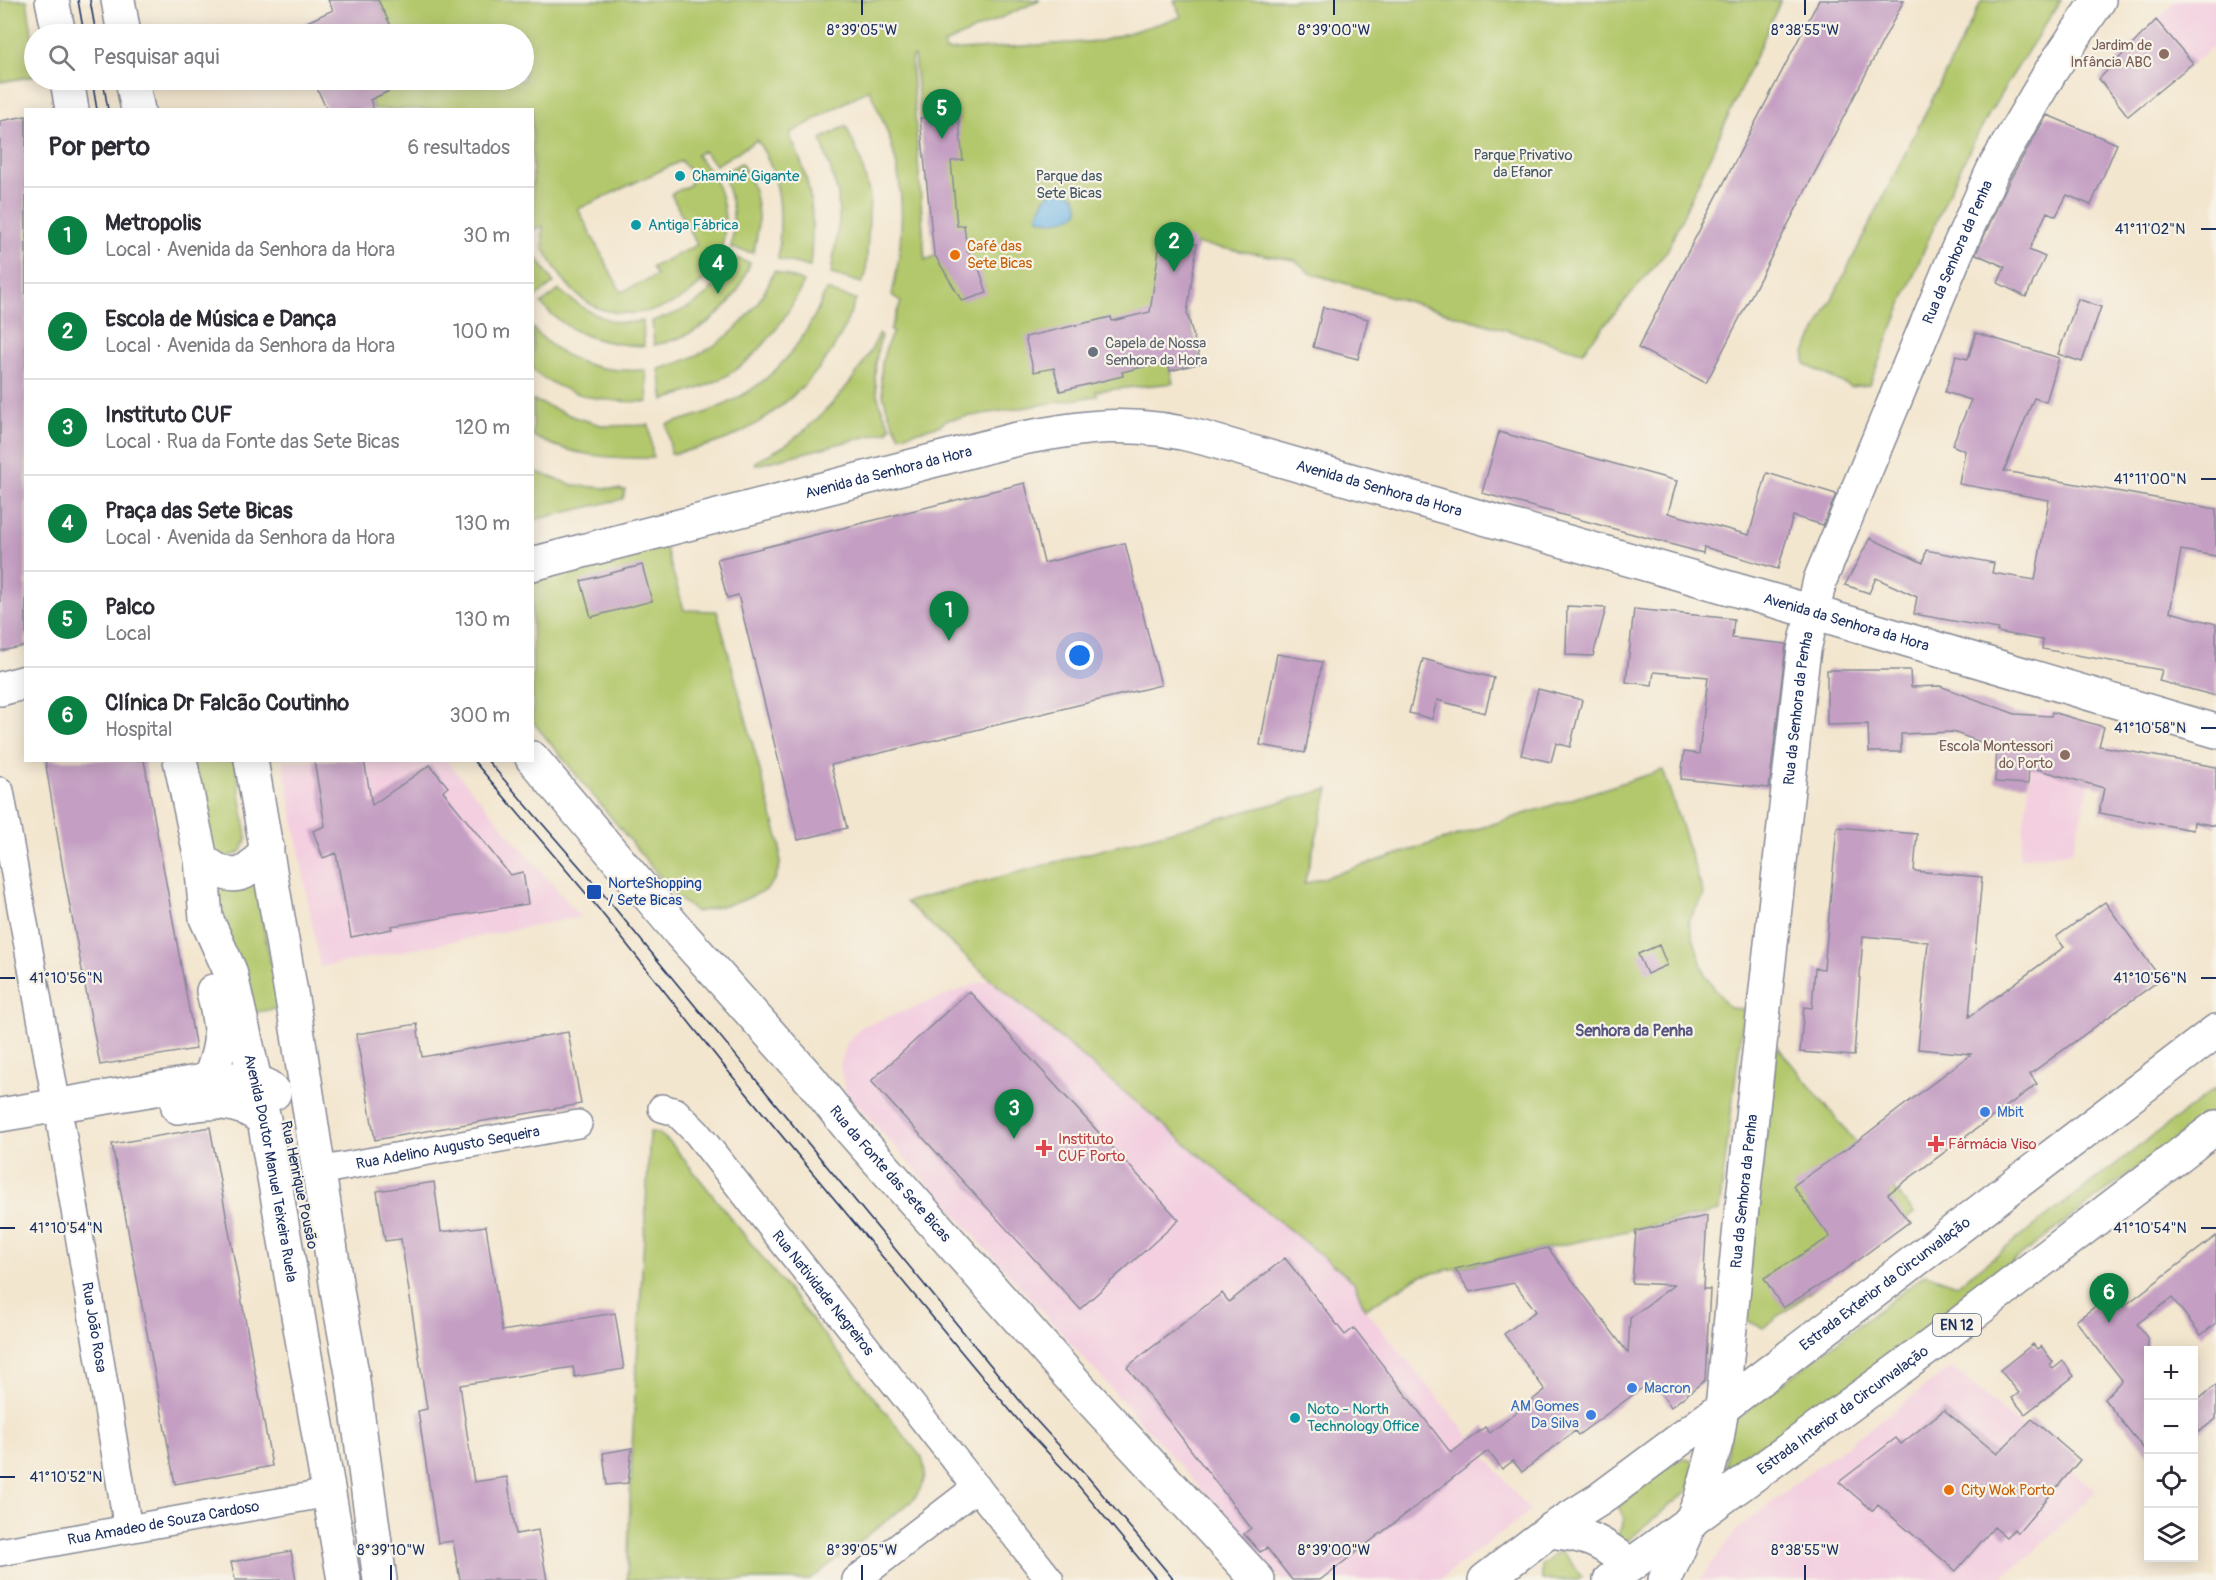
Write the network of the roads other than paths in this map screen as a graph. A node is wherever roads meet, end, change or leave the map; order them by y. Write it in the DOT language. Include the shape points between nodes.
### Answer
graph roads {
  1 [pos="52,0"];
  2 [pos="118,0"];
  3 [pos="2098,0"];
  4 [pos="56,24"];
  5 [pos="122,24"];
  6 [pos="69,90"];
  7 [pos="134,90"];
  8 [pos="72,108"];
  9 [pos="138,108"];
  10 [pos="534,563"];
  11 [pos="1812,612"];
  12 [pos="24,683"];
  13 [pos="0,689"];
  14 [pos="2216,731"];
  15 [pos="534,760"];
  16 [pos="180,762"];
  17 [pos="251,762"];
  18 [pos="0,791"];
  19 [pos="267,847"];
  20 [pos="201,859"];
  21 [pos="206,918"];
  22 [pos="2216,1031"];
  23 [pos="209,1080"];
  24 [pos="256,1082"];
  25 [pos="663,1108"];
  26 [pos="0,1115"];
  27 [pos="59,1116"];
  28 [pos="264,1119"];
  29 [pos="578,1124"];
  30 [pos="2216,1127"];
  31 [pos="0,1137"];
  32 [pos="318,1171"];
  33 [pos="352,1372"];
  34 [pos="1722,1408"];
  35 [pos="977,1487"];
  36 [pos="329,1493"];
  37 [pos="1693,1517"];
  38 [pos="128,1529"];
  39 [pos="1549,1531"];
  40 [pos="0,1552"];
  41 [pos="1627,1575"];
  42 [pos="344,1580"];
  43 [pos="380,1580"];
  44 [pos="856,1580"];
  45 [pos="1050,1580"];
  46 [pos="1258,1580"];
  47 [pos="1485,1580"];
  48 [pos="1665,1580"];
  1 -- 4 [label="main road"];
  2 -- 5 [label="main road"];
  3 -- 11 [label="main road, Rua da Senhora da Penha" via="1993,170 1844,518"];
  6 -- 8 [label="main road"];
  7 -- 9 [label="main road"];
  10 -- 11 [label="main road, Avenida da Senhora da Hora" via="1013,440 1116,426 1161,429 1203,438"];
  11 -- 14 [label="main road, Avenida da Senhora da Hora"];
  11 -- 34 [label="main road, Rua da Senhora da Penha" via="1772,926"];
  12 -- 13 [label="main road"];
  15 -- 46 [label="main road, Rua da Fonte das Sete Bicas" via="850,1128 1079,1387"];
  16 -- 20 [label="main road, Avenida Doutor Manuel Teixeira Ruela"];
  17 -- 19 [label="main road"];
  18 -- 27 [label="street, Rua João Rosa"];
  19 -- 20 [label="main road" via="250,871 238,874 225,874"];
  19 -- 32 [label="main road"];
  20 -- 21 [label="main road, Avenida Doutor Manuel Teixeira Ruela"];
  21 -- 23 [label="main road" via="210,976 222,1032"];
  21 -- 24 [label="main road, Avenida Doutor Manuel Teixeira Ruela" via="230,971"];
  22 -- 34 [label="main road, Estrada Exterior da Circunvalação"];
  23 -- 24 [label="main road, Rua Henrique Pousão"];
  23 -- 27 [label="main road, Rua Henrique Pousão"];
  24 -- 28 [label="main road, Avenida Doutor Manuel Teixeira Ruela"];
  24 -- 33 [label="main road, Rua Henrique Pousão" via="272,1089 282,1105 329,1332"];
  25 -- 35 [label="street, Rua Natividade Negreiros" via="676,1112 697,1133"];
  26 -- 27 [label="main road, Rua Henrique Pousão"];
  27 -- 28 [label="main road, Rua Henrique Pousão" via="208,1102 234,1103"];
  27 -- 31 [label="main road, Rua Henrique Pousão"];
  27 -- 38 [label="street, Rua João Rosa"];
  28 -- 36 [label="main road, Avenida Doutor Manuel Teixeira Ruela"];
  29 -- 32 [label="street, Rua Adelino Augusto Sequeira"];
  30 -- 37 [label="main road, Estrada Interior da Circunvalação / EN 12" via="1932,1345"];
  32 -- 33 [label="main road"];
  33 -- 43 [label="main road"];
  34 -- 37 [label="main road, Rua da Senhora da Penha" via="1710,1469"];
  34 -- 39 [label="main road, Estrada Exterior da Circunvalação" via="1600,1499"];
  35 -- 44 [label="street"];
  35 -- 45 [label="street, Rua Natividade Negreiros"];
  36 -- 38 [label="street, Rua Amadeo de Souza Cardoso"];
  36 -- 42 [label="main road, Avenida Doutor Manuel Teixeira Ruela"];
  37 -- 41 [label="main road, Estrada Interior da Circunvalação / EN 12"];
  37 -- 48 [label="main road, Rua da Senhora da Penha"];
  38 -- 40 [label="street, Rua Amadeo de Souza Cardoso"];
  39 -- 41 [label="main road" via="1601,1542"];
  39 -- 47 [label="main road, Estrada Exterior da Circunvalação"];
}
